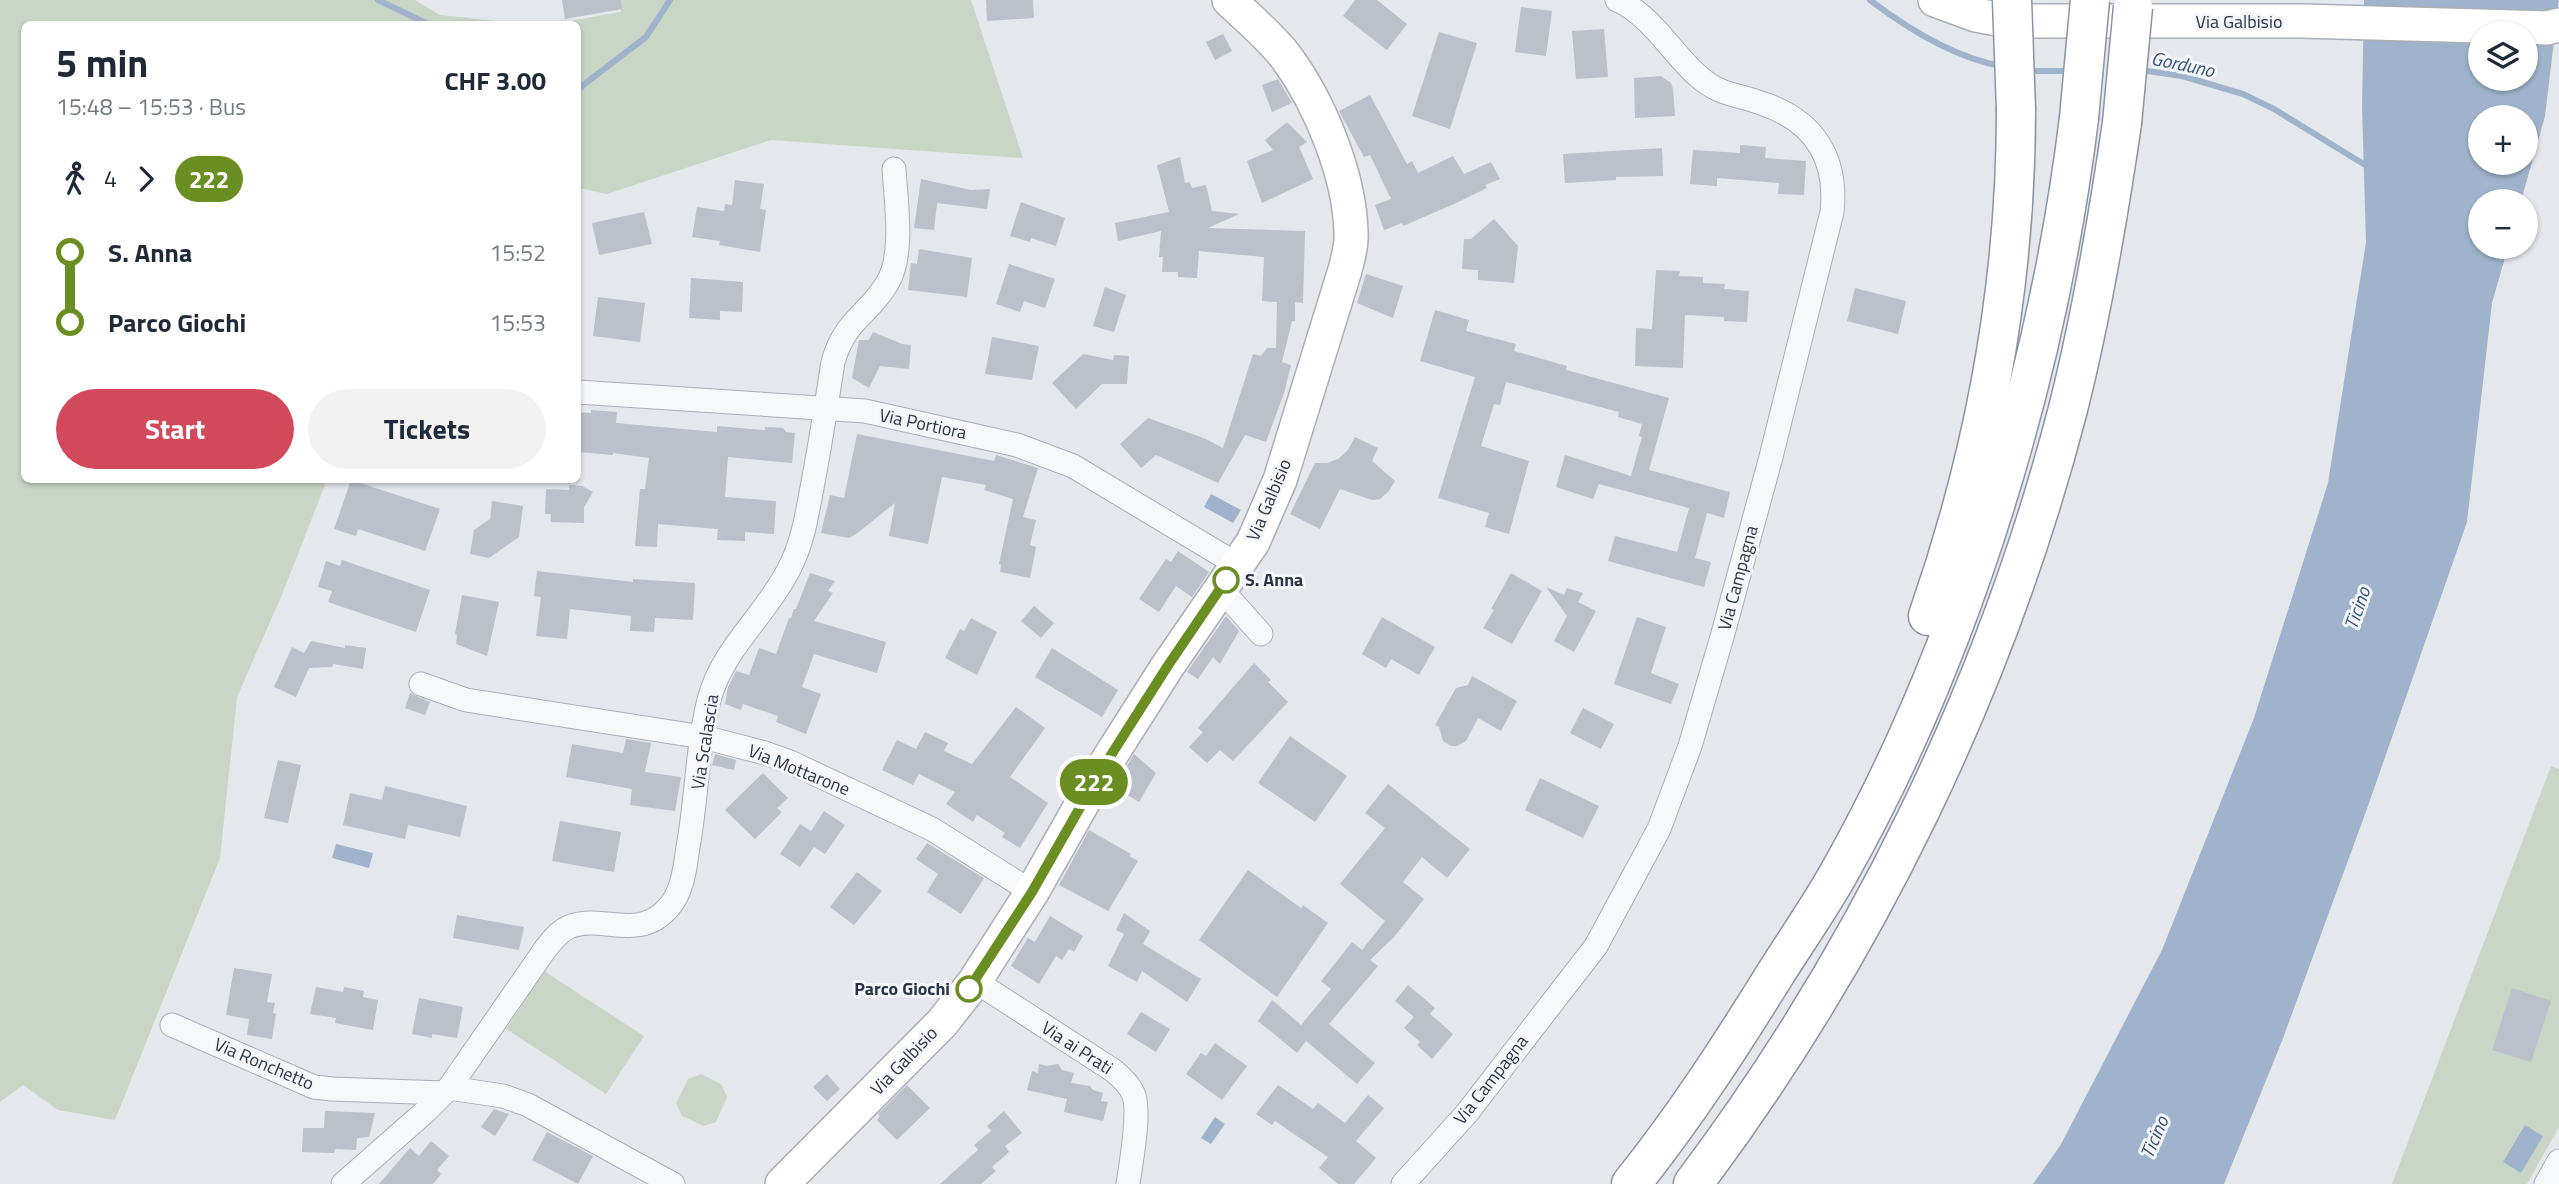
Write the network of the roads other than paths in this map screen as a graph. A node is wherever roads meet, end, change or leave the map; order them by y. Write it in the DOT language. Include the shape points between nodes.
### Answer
graph roads {
  1 [pos="1229,0"];
  2 [pos="1617,0"];
  3 [pos="1935,0"];
  4 [pos="2012,0"];
  5 [pos="2090,0"];
  6 [pos="2134,2"];
  7 [pos="2179,11"];
  8 [pos="2555,28"];
  9 [pos="894,169"];
  10 [pos="581,392"];
  11 [pos="827,407"];
  12 [pos="1229,576"];
  13 [pos="1261,634"];
  14 [pos="421,684"];
  15 [pos="703,737"];
  16 [pos="1032,892"];
  17 [pos="1776,973"];
  18 [pos="975,981"];
  19 [pos="172,1025"];
  20 [pos="446,1090"];
  21 [pos="2559,1161"];
  22 [pos="342,1184"];
  23 [pos="673,1184"];
  24 [pos="782,1184"];
  25 [pos="1128,1184"];
  26 [pos="1404,1184"];
  27 [pos="1631,1184"];
  28 [pos="1693,1184"];
  29 [pos="2546,1184"];
  1 -- 12 [label="street, Via Galbisio" via="1274,43 1308,91 1335,154 1351,233 1345,270 1280,480 1258,532"];
  2 -- 26 [label="street, Via Campagna" via="1637,11 1712,86 1775,108 1803,125 1829,165 1832,212 1726,625 1690,746 1659,829 1596,946 1467,1113"];
  3 -- 7 [label="street, Via Galbisio" via="2008,21"];
  4 -- 17 [label="highway, bridge" via="2016,110 2001,319 1985,415 1961,514 1904,682 1838,841"];
  5 -- 17 [label="highway, bridge" via="2061,237 2039,341 1996,498 1922,701 1873,808 1840,873"];
  6 -- 28 [label="highway, bridge" via="2122,123 2097,278 2067,410 2014,581 1967,706 1904,842 1837,966 1746,1111"];
  7 -- 8 [label="street, Via Galbisio" via="2302,21"];
  9 -- 11 [label="street, Via Scalascia" via="897,227 892,273 838,345"];
  10 -- 11 [label="street, Via Portiora"];
  11 -- 12 [label="street, Via Portiora" via="1017,445 1073,466 1139,505"];
  11 -- 15 [label="street, Via Scalascia" via="796,554 722,666 712,688"];
  12 -- 13 [label="street, Via Portiora"];
  12 -- 16 [label="street, Via Galbisio" via="1099,774"];
  14 -- 15 [label="street, Via Mottarone" via="466,699"];
  15 -- 16 [label="street, Via Mottarone" via="790,762 866,797 932,829"];
  15 -- 20 [label="street, Via Scalascia" via="684,871 669,907 642,924 580,924 562,930"];
  16 -- 18 [label="street, Via Galbisio"];
  17 -- 27 [label="highway" via="1710,1077"];
  18 -- 24 [label="street, Via Galbisio" via="942,1023"];
  18 -- 25 [label="street, Via ai Prati" via="1114,1071 1129,1086 1135,1117"];
  19 -- 20 [label="street, Via Ronchetto" via="314,1087"];
  20 -- 22 [label="street, Via Scalascia"];
  20 -- 23 [label="street, Via Ronchetto" via="503,1096 528,1105"];
  21 -- 29 [label="street"];
}
